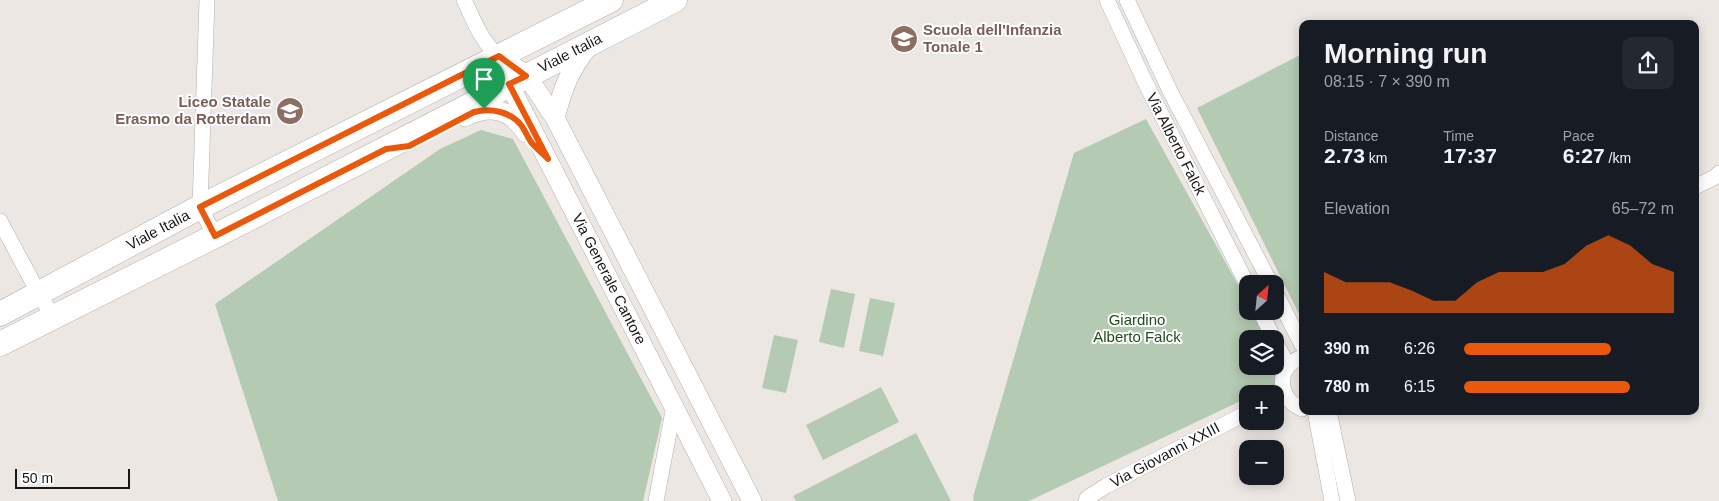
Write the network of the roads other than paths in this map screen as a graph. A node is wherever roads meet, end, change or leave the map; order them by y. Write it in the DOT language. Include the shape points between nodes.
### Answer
graph roads {
  1 [pos="207,0"];
  2 [pos="464,0"];
  3 [pos="611,0"];
  4 [pos="674,0"];
  5 [pos="1107,0"];
  6 [pos="1127,0"];
  7 [pos="593,41"];
  8 [pos="499,56"];
  9 [pos="518,80"];
  10 [pos="555,118"];
  11 [pos="386,149"];
  12 [pos="548,159"];
  13 [pos="1718,176"];
  14 [pos="1699,185"];
  15 [pos="200,207"];
  16 [pos="0,221"];
  17 [pos="215,236"];
  18 [pos="1242,275"];
  19 [pos="1265,275"];
  20 [pos="39,294"];
  21 [pos="1284,310"];
  22 [pos="0,314"];
  23 [pos="53,317"];
  24 [pos="1299,339"];
  25 [pos="0,344"];
  26 [pos="1299,358"];
  27 [pos="1284,359"];
  28 [pos="1288,366"];
  29 [pos="1282,385"];
  30 [pos="1284,398"];
  31 [pos="674,406"];
  32 [pos="1299,406"];
  33 [pos="1316,415"];
  34 [pos="1330,415"];
  35 [pos="1239,417"];
  36 [pos="656,501"];
  37 [pos="722,501"];
  38 [pos="752,501"];
  39 [pos="1086,501"];
  40 [pos="1332,501"];
  41 [pos="1348,501"];
  1 -- 15 [label="street"];
  2 -- 8 [label="street, Via Generale Cantore" via="486,42"];
  3 -- 8 [label="main road, Viale Italia"];
  4 -- 7 [label="main road, Viale Italia"];
  5 -- 18 [label="street, Via Alberto Falck" via="1142,77"];
  6 -- 19 [label="street, Via Alberto Falck"];
  7 -- 9 [label="main road, Viale Italia"];
  7 -- 10 [label="street" via="570,73"];
  8 -- 9 [label="street, Via Generale Cantore"];
  8 -- 15 [label="main road, Viale Italia"];
  9 -- 10 [label="street, Via Generale Cantore"];
  9 -- 11 [label="main road, Viale Italia"];
  9 -- 12 [label="street, Via Generale Cantore"];
  10 -- 38 [label="street, Via Generale Cantore"];
  11 -- 12 [label="street, Viale Italia" via="409,146 484,109 511,115"];
  11 -- 17 [label="main road, Viale Italia"];
  12 -- 31 [label="street, Via Generale Cantore"];
  13 -- 14 [label="street"];
  15 -- 17 [label="street"];
  15 -- 20 [label="main road, Viale Italia"];
  16 -- 20 [label="street"];
  17 -- 23 [label="main road, Viale Italia"];
  20 -- 22 [label="main road, Viale Italia"];
  20 -- 23 [label="street"];
  21 -- 24 [label="street"];
  23 -- 25 [label="main road, Viale Italia"];
  26 -- 28 [label="street"];
  27 -- 28 [label="street"];
  28 -- 29 [label="street"];
  30 -- 32 [label="street"];
  31 -- 36 [label="street"];
  31 -- 37 [label="street, Via Generale Cantore"];
  33 -- 40 [label="street"];
  34 -- 41 [label="street"];
  35 -- 39 [label="street, Via Giovanni XXIII" via="1106,486"];
}
